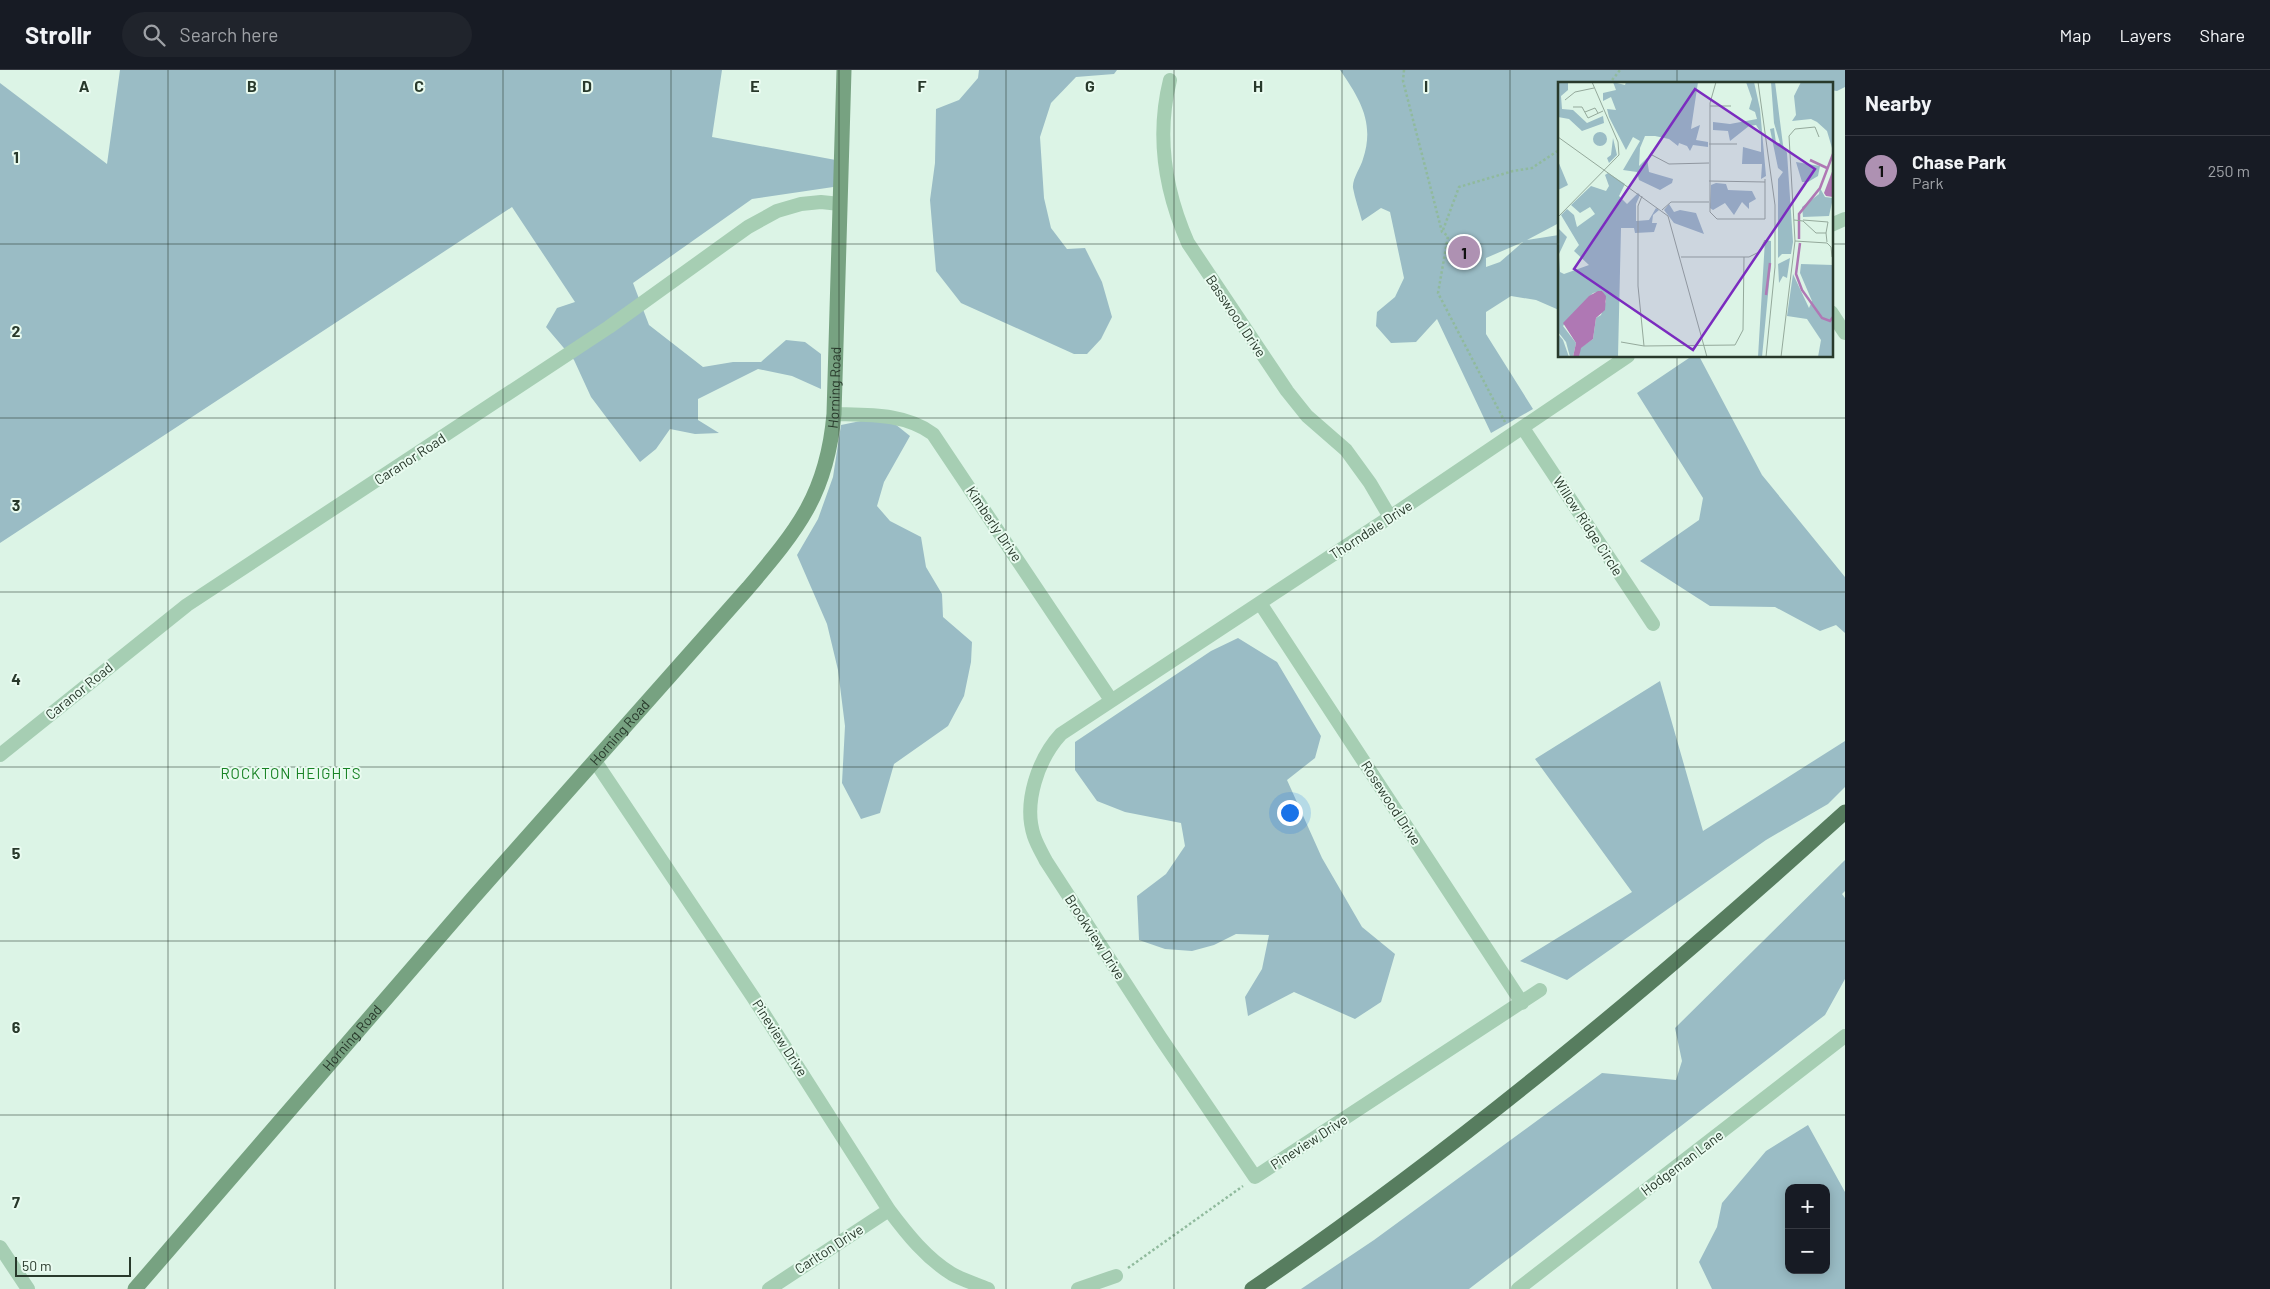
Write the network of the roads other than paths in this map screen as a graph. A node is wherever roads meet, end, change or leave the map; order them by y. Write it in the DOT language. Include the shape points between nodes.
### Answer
graph roads {
  1 [pos="844,70"];
  2 [pos="1170,80"];
  3 [pos="840,204"];
  4 [pos="1845,219"];
  5 [pos="1832,225"];
  6 [pos="1832,314"];
  7 [pos="1845,333"];
  8 [pos="1625,358"];
  9 [pos="834,414"];
  10 [pos="1523,428"];
  11 [pos="1390,517"];
  12 [pos="1260,603"];
  13 [pos="1653,624"];
  14 [pos="1111,700"];
  15 [pos="0,755"];
  16 [pos="595,762"];
  17 [pos="1845,812"];
  18 [pos="1540,990"];
  19 [pos="1522,1002"];
  20 [pos="1845,1036"];
  21 [pos="1255,1177"];
  22 [pos="889,1210"];
  23 [pos="0,1247"];
  24 [pos="1116,1276"];
  25 [pos="28,1289"];
  26 [pos="135,1289"];
  27 [pos="769,1289"];
  28 [pos="988,1289"];
  29 [pos="1078,1289"];
  30 [pos="1252,1289"];
  31 [pos="1518,1289"];
  1 -- 3 [label="street, Horning Road"];
  2 -- 11 [label="street, Basswood Drive" via="1162,135 1165,166 1179,222 1188,243 1287,391 1307,416 1346,450"];
  3 -- 9 [label="street, Horning Road"];
  3 -- 15 [label="street, Caranor Road" via="801,204 777,211 748,227 609,328 187,605"];
  4 -- 5 [label="street"];
  6 -- 7 [label="street"];
  8 -- 10 [label="street, Thorndale Drive"];
  9 -- 14 [label="street, Kimberly Drive" via="901,419 933,434"];
  9 -- 16 [label="street, Horning Road" via="820,483 788,541"];
  10 -- 11 [label="street, Thorndale Drive"];
  10 -- 13 [label="street, Willow Ridge Circle"];
  11 -- 12 [label="street, Thorndale Drive"];
  12 -- 14 [label="street, Thorndale Drive"];
  12 -- 19 [label="street, Rosewood Drive"];
  14 -- 21 [label="street, Brookview Drive" via="1061,734 1045,758 1032,799 1034,837 1069,898"];
  16 -- 22 [label="street, Pineview Drive" via="753,997"];
  16 -- 26 [label="street, Horning Road"];
  17 -- 30 [label="main road" via="1763,887 1544,1071 1405,1180"];
  18 -- 19 [label="street, Pineview Drive"];
  19 -- 21 [label="street, Pineview Drive"];
  20 -- 31 [label="street, Hodgeman Lane"];
  22 -- 27 [label="street, Carlton Drive"];
  22 -- 28 [label="street, Pineview Drive" via="919,1247 935,1261 952,1274"];
  23 -- 25 [label="street"];
  24 -- 29 [label="street"];
}
